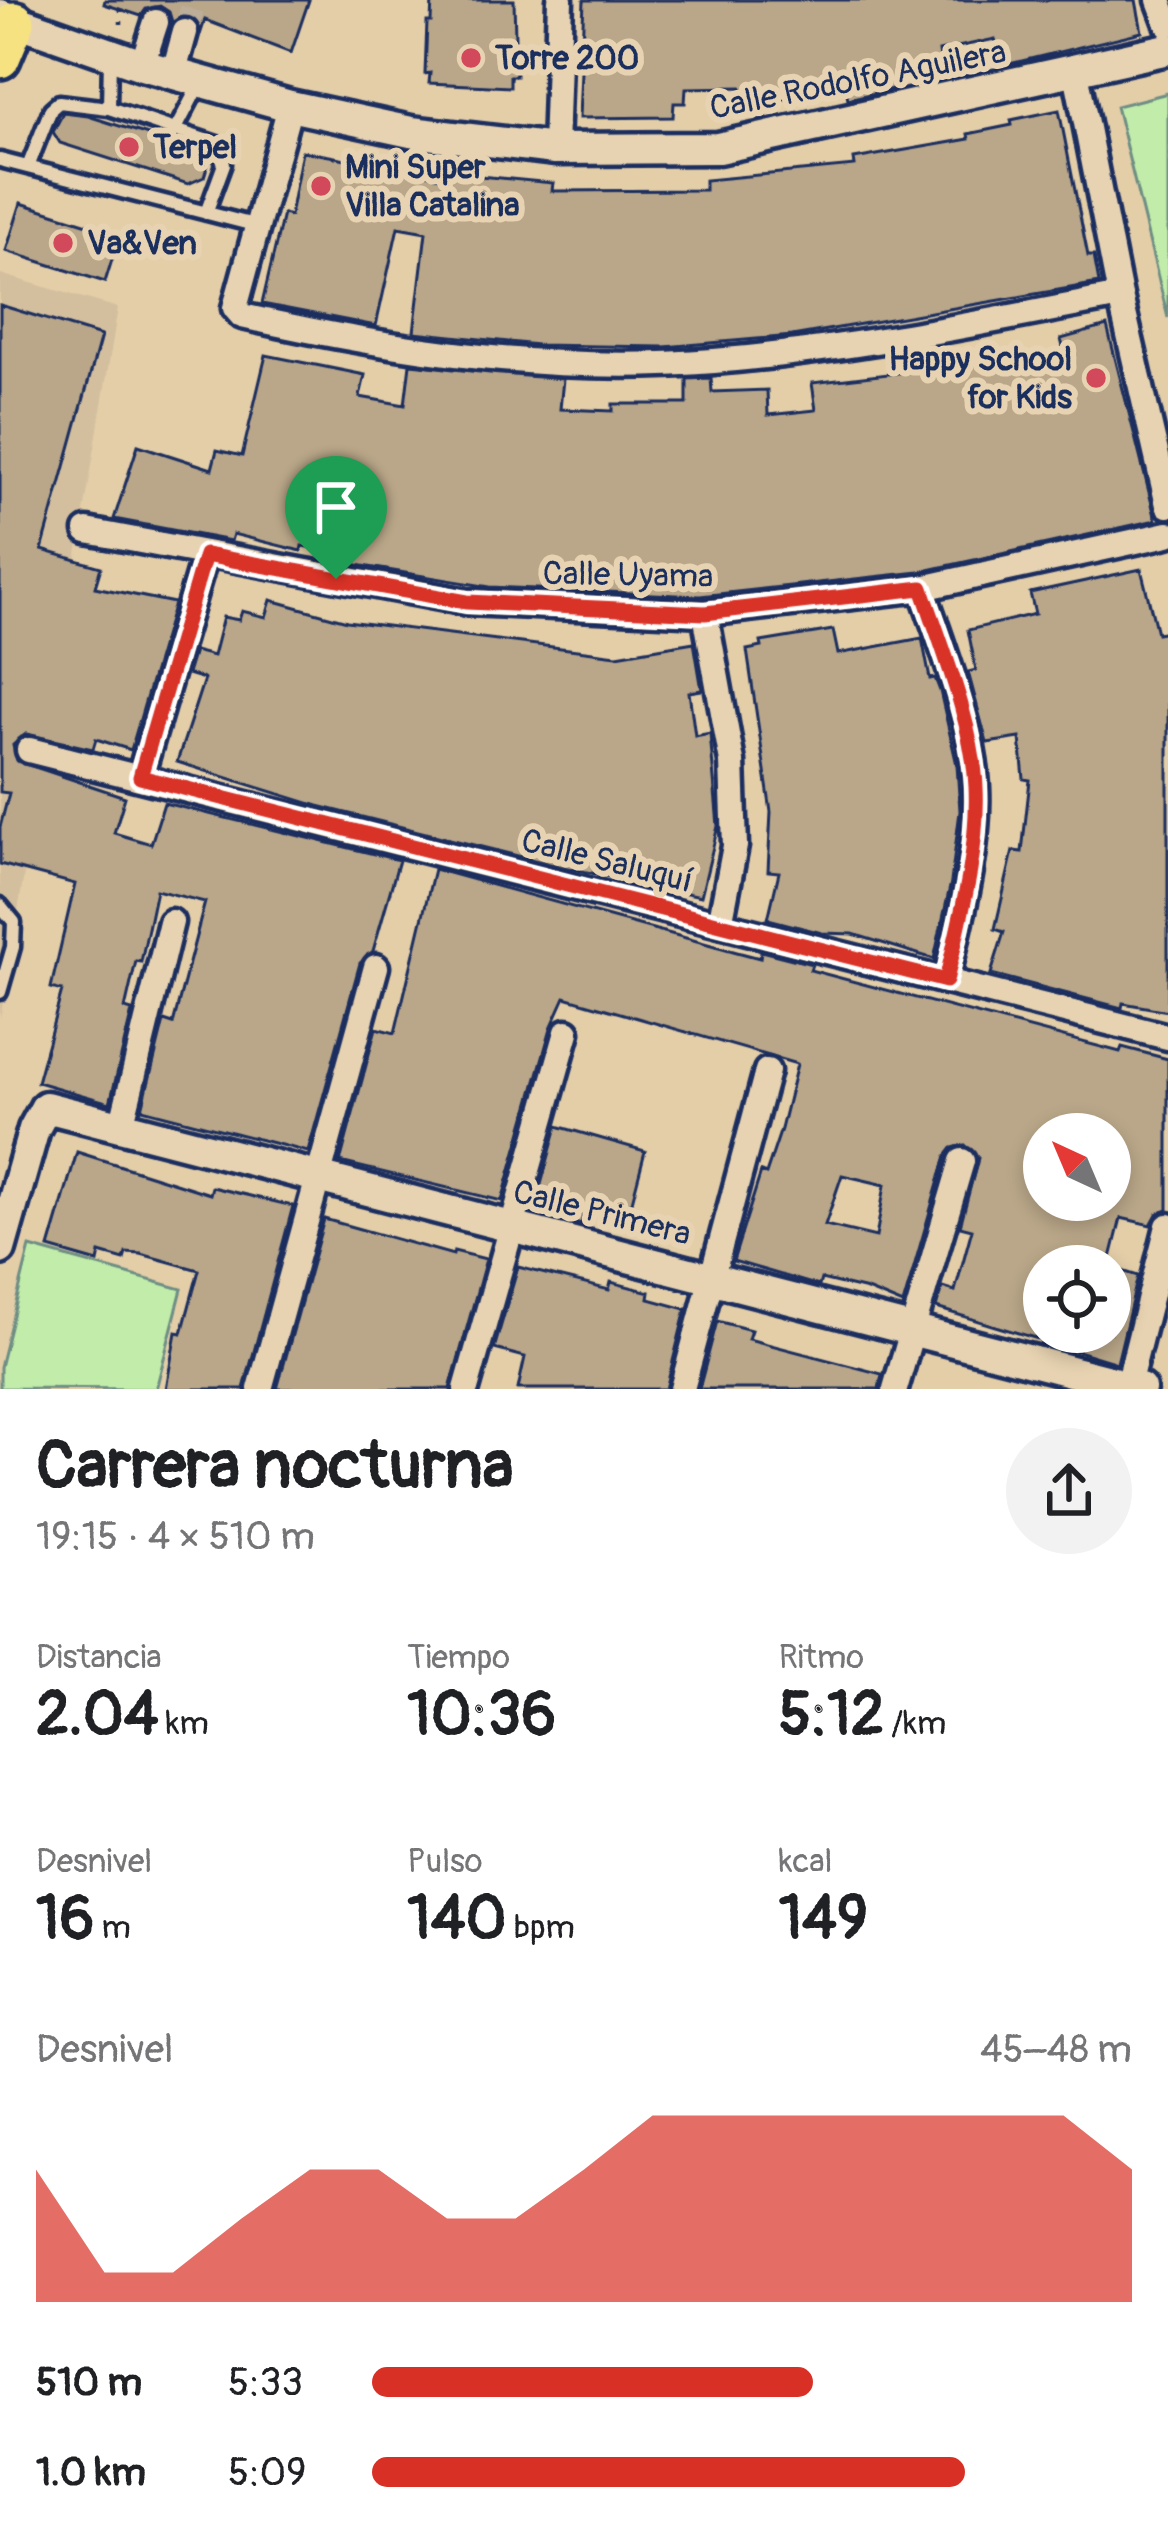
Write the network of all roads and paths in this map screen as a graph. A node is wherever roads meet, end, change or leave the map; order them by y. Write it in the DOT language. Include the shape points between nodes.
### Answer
graph roads {
  1 [pos="560,0"];
  2 [pos="1159,0"];
  3 [pos="156,22"];
  4 [pos="1168,24"];
  5 [pos="5,32"];
  6 [pos="185,32"];
  7 [pos="1168,49"];
  8 [pos="110,55"];
  9 [pos="142,65"];
  10 [pos="1076,72"];
  11 [pos="187,79"];
  12 [pos="290,106"];
  13 [pos="109,108"];
  14 [pos="176,129"];
  15 [pos="555,149"];
  16 [pos="0,160"];
  17 [pos="28,167"];
  18 [pos="206,213"];
  19 [pos="258,226"];
  20 [pos="1120,296"];
  21 [pos="1168,506"];
  22 [pos="86,531"];
  23 [pos="1168,534"];
  24 [pos="205,555"];
  25 [pos="922,588"];
  26 [pos="705,613"];
  27 [pos="29,749"];
  28 [pos="140,777"];
  29 [pos="0,905"];
  30 [pos="171,922"];
  31 [pos="720,924"];
  32 [pos="376,967"];
  33 [pos="946,981"];
  34 [pos="0,992"];
  35 [pos="567,1032"];
  36 [pos="1168,1037"];
  37 [pos="767,1071"];
  38 [pos="121,1127"];
  39 [pos="962,1161"];
  40 [pos="319,1178"];
  41 [pos="1168,1226"];
  42 [pos="511,1227"];
  43 [pos="0,1249"];
  44 [pos="713,1279"];
  45 [pos="910,1330"];
  46 [pos="1131,1388"];
  47 [pos="260,1389"];
  48 [pos="466,1389"];
  49 [pos="682,1389"];
  50 [pos="895,1389"];
  1 -- 15 [label="street"];
  2 -- 4 [label="street"];
  3 -- 9 [label="street"];
  5 -- 8 [label="street, Calle Rodolfo Aguilera"];
  6 -- 11 [label="street"];
  7 -- 10 [label="street, Calle Rodolfo Aguilera"];
  8 -- 9 [label="street, Calle Rodolfo Aguilera"];
  8 -- 13 [label="lane"];
  9 -- 11 [label="street, Calle Rodolfo Aguilera"];
  10 -- 15 [label="street, Calle Rodolfo Aguilera" via="718,148"];
  10 -- 20 [label="street"];
  11 -- 12 [label="street, Calle Rodolfo Aguilera"];
  11 -- 14 [label="lane"];
  12 -- 15 [label="street, Calle Rodolfo Aguilera" via="411,132"];
  12 -- 19 [label="street"];
  13 -- 14 [label="lane"];
  13 -- 17 [label="lane" via="59,102"];
  14 -- 18 [label="lane" via="217,144 224,155"];
  16 -- 17 [label="lane"];
  17 -- 18 [label="lane"];
  18 -- 19 [label="lane"];
  19 -- 20 [label="street" via="238,313 332,336 509,360 711,361 940,331"];
  20 -- 21 [label="street"];
  22 -- 24 [label="street, Calle Uyama"];
  23 -- 25 [label="street, Calle Uyama"];
  24 -- 26 [label="street, Calle Uyama" via="467,602"];
  24 -- 28 [label="street"];
  25 -- 26 [label="street, Calle Uyama"];
  25 -- 33 [label="street" via="976,786 967,889"];
  26 -- 31 [label="street" via="732,762 735,846"];
  27 -- 28 [label="street, Calle Saluquí"];
  28 -- 31 [label="street, Calle Saluquí"];
  29 -- 34 [label="lane" via="14,922"];
  30 -- 38 [label="street"];
  31 -- 33 [label="street, Calle Saluquí"];
  32 -- 40 [label="street"];
  33 -- 36 [label="street, Calle Saluquí"];
  35 -- 42 [label="street"];
  37 -- 44 [label="street"];
  38 -- 40 [label="street, Calle Primera"];
  38 -- 43 [label="street, Calle Primera" via="46,1107"];
  39 -- 45 [label="street"];
  40 -- 42 [label="street, Calle Primera"];
  40 -- 47 [label="street"];
  41 -- 46 [label="street"];
  42 -- 44 [label="street, Calle Primera"];
  42 -- 48 [label="street"];
  44 -- 45 [label="street, Calle Primera"];
  44 -- 49 [label="street"];
  45 -- 46 [label="street, Calle Primera"];
  45 -- 50 [label="street"];
}
